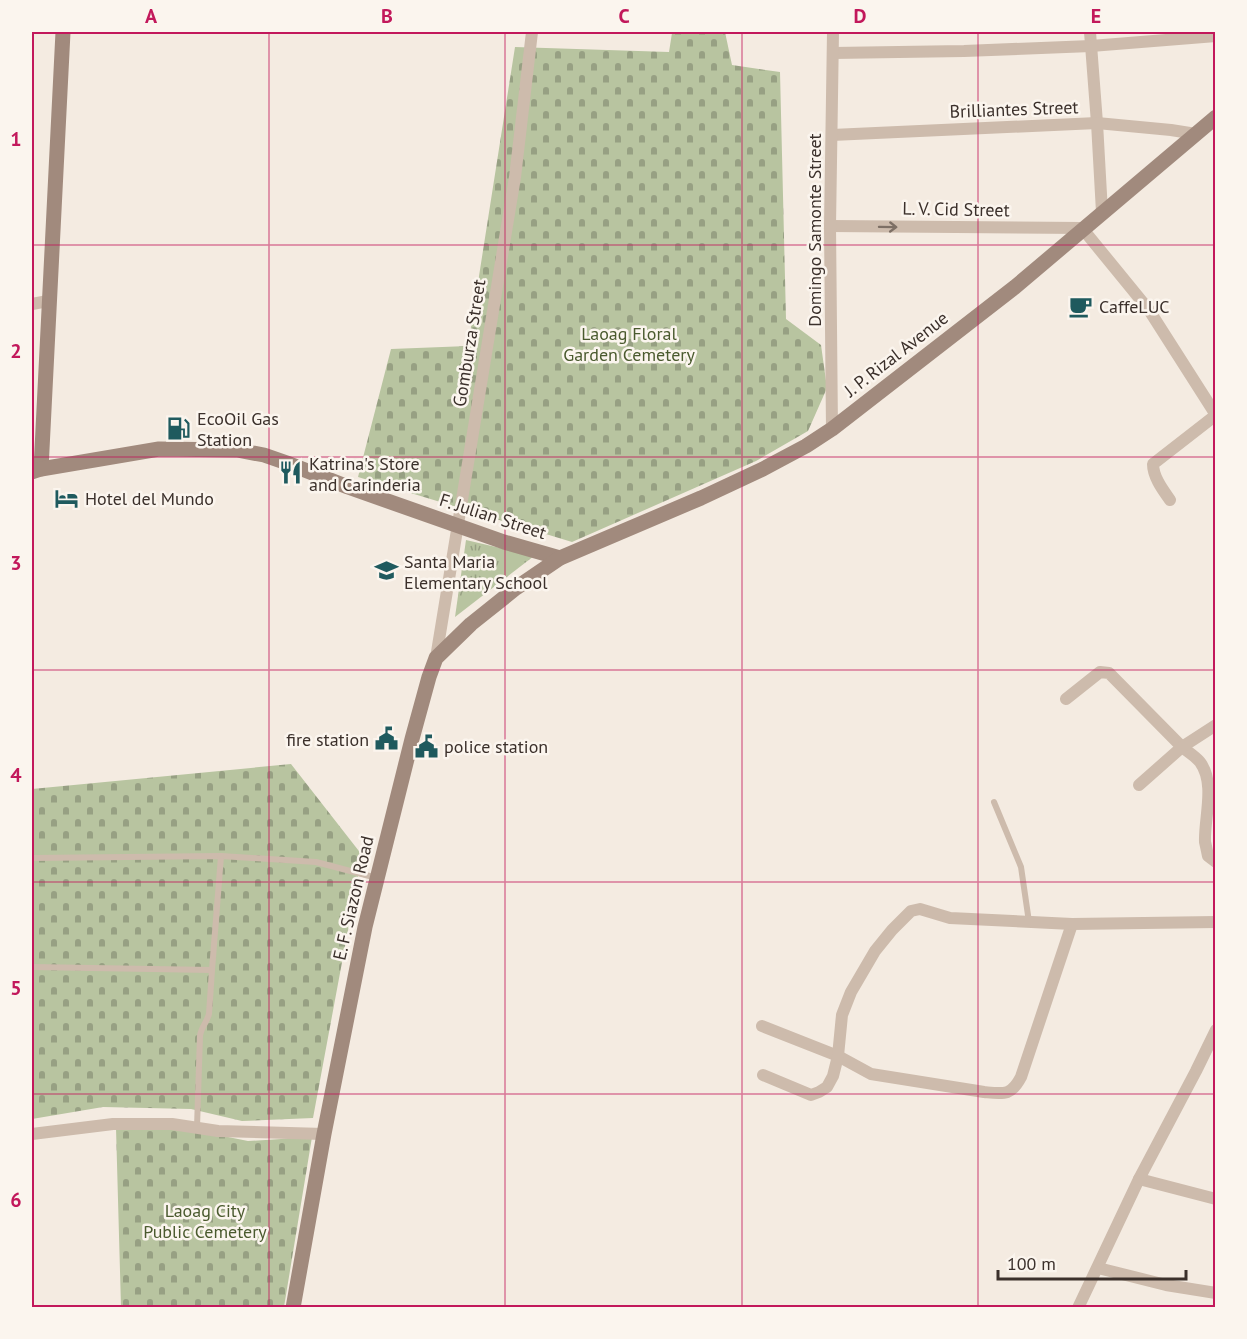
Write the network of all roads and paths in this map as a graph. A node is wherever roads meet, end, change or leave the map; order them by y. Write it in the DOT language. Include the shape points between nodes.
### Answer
graph roads {
  1 [pos="63,32"];
  2 [pos="532,32"];
  3 [pos="833,32"];
  4 [pos="1090,32"];
  5 [pos="1215,36"];
  6 [pos="1091,46"];
  7 [pos="833,53"];
  8 [pos="1215,117"];
  9 [pos="1097,123"];
  10 [pos="1196,134"];
  11 [pos="832,135"];
  12 [pos="1102,212"];
  13 [pos="830,226"];
  14 [pos="1082,228"];
  15 [pos="48,301"];
  16 [pos="32,303"];
  17 [pos="1215,415"];
  18 [pos="832,429"];
  19 [pos="36,470"];
  20 [pos="1170,500"];
  21 [pos="458,525"];
  22 [pos="560,558"];
  23 [pos="436,658"];
  24 [pos="1066,699"];
  25 [pos="1215,725"];
  26 [pos="1182,747"];
  27 [pos="1139,785"];
  28 [pos="994,802"];
  29 [pos="221,856"];
  30 [pos="32,858"];
  31 [pos="1215,862"];
  32 [pos="377,878"];
  33 [pos="1029,922"];
  34 [pos="1215,922"];
  35 [pos="1072,924"];
  36 [pos="32,968"];
  37 [pos="212,970"];
  38 [pos="762,1026"];
  39 [pos="1215,1030"];
  40 [pos="838,1056"];
  41 [pos="763,1075"];
  42 [pos="197,1128"];
  43 [pos="32,1134"];
  44 [pos="324,1134"];
  45 [pos="1139,1179"];
  46 [pos="1215,1199"];
  47 [pos="1098,1268"];
  48 [pos="1215,1293"];
  49 [pos="293,1308"];
  50 [pos="1078,1308"];
  1 -- 15 [label="main road"];
  2 -- 21 [label="street, Gomburza Street" via="515,177"];
  3 -- 7 [label="street, Domingo Samonte Street"];
  4 -- 6 [label="street"];
  5 -- 6 [label="street"];
  6 -- 7 [label="street"];
  6 -- 9 [label="street"];
  7 -- 11 [label="street, Domingo Samonte Street"];
  8 -- 10 [label="main road, J. P. Rizal Avenue"];
  9 -- 10 [label="street, Brilliantes Street"];
  9 -- 11 [label="street, Brilliantes Street"];
  9 -- 12 [label="street"];
  10 -- 12 [label="main road, J. P. Rizal Avenue"];
  11 -- 13 [label="street, Domingo Samonte Street"];
  12 -- 14 [label="main road, J. P. Rizal Avenue"];
  13 -- 14 [label="street, L. V. Cid Street, one-way"];
  13 -- 18 [label="street, Domingo Samonte Street"];
  14 -- 17 [label="street" via="1149,310"];
  14 -- 18 [label="main road, J. P. Rizal Avenue" via="1015,287"];
  15 -- 16 [label="street"];
  15 -- 19 [label="main road"];
  17 -- 20 [label="street" via="1153,464 1155,476"];
  18 -- 22 [label="main road, J. P. Rizal Avenue" via="763,469"];
  19 -- 21 [label="main road, F. Julian Street" via="159,449 237,450 287,463"];
  21 -- 22 [label="main road, F. Julian Street"];
  21 -- 23 [label="street, Gomburza Street"];
  22 -- 23 [label="main road, E. F. Siazon Road" via="471,624"];
  23 -- 32 [label="main road, E. F. Siazon Road"];
  24 -- 26 [label="street" via="1100,672 1109,673"];
  25 -- 26 [label="street"];
  26 -- 27 [label="street"];
  26 -- 31 [label="street" via="1201,764 1206,777 1205,842 1208,856"];
  28 -- 33 [label="lane" via="1020,867"];
  29 -- 30 [label="lane"];
  29 -- 32 [label="lane" via="316,862"];
  29 -- 37 [label="lane"];
  32 -- 44 [label="main road, E. F. Siazon Road"];
  33 -- 35 [label="street"];
  33 -- 40 [label="street" via="950,918 920,909 911,911 875,951 851,992 842,1015"];
  34 -- 35 [label="street"];
  35 -- 40 [label="street" via="1021,1077 1010,1091 984,1092 871,1074"];
  36 -- 37 [label="lane"];
  37 -- 42 [label="lane" via="209,1014 200,1036"];
  38 -- 40 [label="street"];
  39 -- 45 [label="street"];
  40 -- 41 [label="street" via="827,1087 811,1095"];
  42 -- 43 [label="street" via="113,1124"];
  42 -- 44 [label="street"];
  44 -- 49 [label="main road, E. F. Siazon Road"];
  45 -- 46 [label="street"];
  45 -- 47 [label="street"];
  47 -- 48 [label="street"];
  47 -- 50 [label="street"];
}
